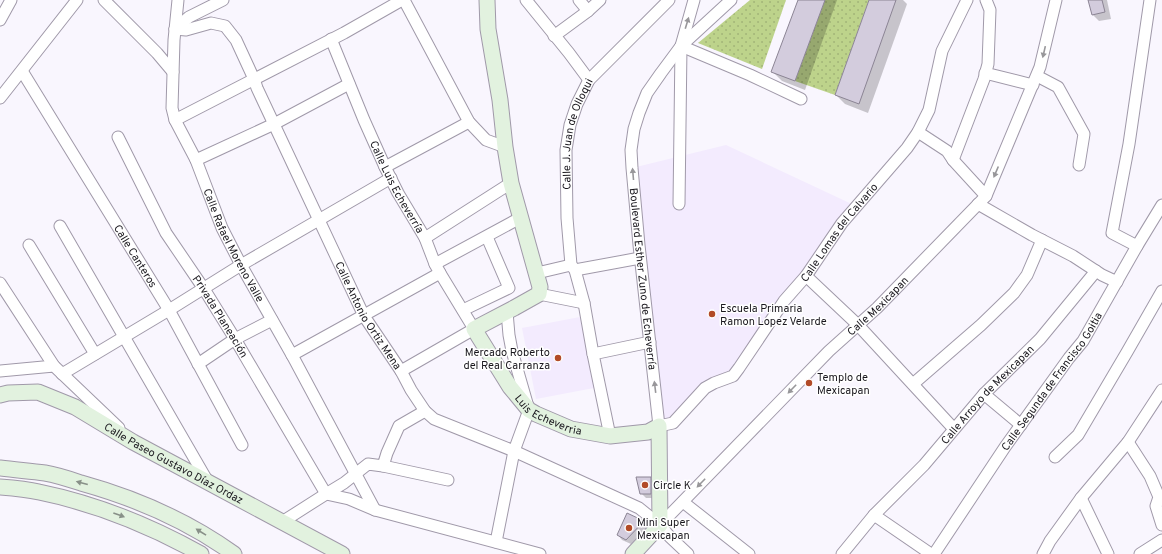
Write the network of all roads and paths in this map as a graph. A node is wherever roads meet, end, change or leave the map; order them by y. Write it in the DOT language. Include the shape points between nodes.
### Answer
graph roads {
  1 [pos="11,0"];
  2 [pos="77,0"];
  3 [pos="104,0"];
  4 [pos="178,0"];
  5 [pos="223,0"];
  6 [pos="403,0"];
  7 [pos="487,0"];
  8 [pos="526,0"];
  9 [pos="579,0"];
  10 [pos="600,0"];
  11 [pos="669,0"];
  12 [pos="694,0"];
  13 [pos="731,0"];
  14 [pos="967,0"];
  15 [pos="986,0"];
  16 [pos="1056,0"];
  17 [pos="1150,0"];
  18 [pos="588,11"];
  19 [pos="0,20"];
  20 [pos="176,28"];
  21 [pos="554,36"];
  22 [pos="331,39"];
  23 [pos="681,46"];
  24 [pos="22,71"];
  25 [pos="173,72"];
  26 [pos="985,73"];
  27 [pos="254,79"];
  28 [pos="589,80"];
  29 [pos="1035,81"];
  30 [pos="349,84"];
  31 [pos="0,98"];
  32 [pos="801,99"];
  33 [pos="175,120"];
  34 [pos="469,122"];
  35 [pos="274,124"];
  36 [pos="918,132"];
  37 [pos="118,137"];
  38 [pos="505,147"];
  39 [pos="196,160"];
  40 [pos="953,160"];
  41 [pos="1079,165"];
  42 [pos="385,167"];
  43 [pos="391,178"];
  44 [pos="511,183"];
  45 [pos="982,200"];
  46 [pos="679,204"];
  47 [pos="1162,205"];
  48 [pos="520,218"];
  49 [pos="318,220"];
  50 [pos="60,226"];
  51 [pos="487,237"];
  52 [pos="425,238"];
  53 [pos="1042,240"];
  54 [pos="29,244"];
  55 [pos="1137,246"];
  56 [pos="640,258"];
  57 [pos="241,265"];
  58 [pos="438,268"];
  59 [pos="573,268"];
  60 [pos="1096,271"];
  61 [pos="536,273"];
  62 [pos="806,276"];
  63 [pos="0,282"];
  64 [pos="1117,282"];
  65 [pos="204,289"];
  66 [pos="1162,291"];
  67 [pos="539,294"];
  68 [pos="584,303"];
  69 [pos="169,310"];
  70 [pos="463,310"];
  71 [pos="506,312"];
  72 [pos="364,316"];
  73 [pos="272,320"];
  74 [pos="858,325"];
  75 [pos="474,329"];
  76 [pos="124,336"];
  77 [pos="235,339"];
  78 [pos="650,342"];
  79 [pos="95,354"];
  80 [pos="593,354"];
  81 [pos="292,355"];
  82 [pos="198,364"];
  83 [pos="0,370"];
  84 [pos="58,370"];
  85 [pos="401,371"];
  86 [pos="913,384"];
  87 [pos="1162,390"];
  88 [pos="984,394"];
  89 [pos="0,395"];
  90 [pos="529,410"];
  91 [pos="425,411"];
  92 [pos="1021,425"];
  93 [pos="659,426"];
  94 [pos="954,429"];
  95 [pos="610,436"];
  96 [pos="133,442"];
  97 [pos="1128,442"];
  98 [pos="242,445"];
  99 [pos="514,451"];
  100 [pos="1055,457"];
  101 [pos="383,466"];
  102 [pos="0,468"];
  103 [pos="355,473"];
  104 [pos="448,480"];
  105 [pos="208,483"];
  106 [pos="0,487"];
  107 [pos="326,494"];
  108 [pos="1081,498"];
  109 [pos="683,502"];
  110 [pos="375,510"];
  111 [pos="874,515"];
  112 [pos="282,522"];
  113 [pos="660,525"];
  114 [pos="1162,525"];
  115 [pos="1162,540"];
  116 [pos="501,547"];
  117 [pos="201,554"];
  118 [pos="234,554"];
  119 [pos="342,554"];
  120 [pos="540,554"];
  121 [pos="634,554"];
  122 [pos="688,554"];
  123 [pos="749,554"];
  124 [pos="842,554"];
  125 [pos="932,554"];
  126 [pos="1043,554"];
  127 [pos="1108,554"];
  128 [pos="1140,554"];
  1 -- 19 [label="street"];
  2 -- 24 [label="street"];
  3 -- 25 [label="street"];
  4 -- 20 [label="street, Calle Rafael Moreno Valle"];
  5 -- 20 [label="street" via="189,17"];
  6 -- 22 [label="street"];
  6 -- 34 [label="street"];
  7 -- 38 [label="main road" via="488,29"];
  8 -- 21 [label="street, Calle J. Juan de Olloqui"];
  9 -- 18 [label="street"];
  10 -- 18 [label="street"];
  11 -- 28 [label="street"];
  23 -- 12 [label="street, one-way"];
  13 -- 23 [label="street"];
  14 -- 36 [label="street, Calle Lomas del Calvario" via="942,51 928,110"];
  15 -- 26 [label="street" via="990,10 988,64"];
  16 -- 29 [label="street, Calle Mexicapan, one-way"];
  17 -- 55 [label="street" via="1129,144 1112,233"];
  18 -- 21 [label="street"];
  20 -- 25 [label="street, Calle Rafael Moreno Valle"];
  20 -- 27 [label="street, Calle Antonio Ortiz Mena" via="186,30 211,23 225,26 236,40"];
  21 -- 28 [label="street, Calle J. Juan de Olloqui"];
  22 -- 27 [label="street"];
  22 -- 30 [label="street, Calle Luis Echeverría"];
  23 -- 32 [label="street"];
  23 -- 46 [label="street"];
  56 -- 23 [label="street, Boulevard Esther Zuno de Echeverría, one-way" via="631,150 634,129 648,94"];
  24 -- 31 [label="street"];
  24 -- 69 [label="street, Calle Canteros"];
  25 -- 33 [label="street, Calle Rafael Moreno Valle" via="172,108"];
  26 -- 29 [label="street"];
  26 -- 40 [label="street"];
  27 -- 33 [label="street"];
  27 -- 35 [label="street, Calle Antonio Ortiz Mena"];
  28 -- 59 [label="street, Calle J. Juan de Olloqui" via="570,124 566,150 567,218"];
  29 -- 41 [label="street" via="1058,87 1084,134"];
  29 -- 45 [label="street, Calle Mexicapan, one-way"];
  30 -- 35 [label="street"];
  30 -- 42 [label="street, Calle Luis Echeverría"];
  33 -- 39 [label="street, Calle Rafael Moreno Valle"];
  34 -- 38 [label="street" via="486,140"];
  34 -- 42 [label="street"];
  35 -- 39 [label="street"];
  35 -- 49 [label="street, Calle Antonio Ortiz Mena"];
  36 -- 40 [label="street" via="947,151"];
  36 -- 62 [label="street, Calle Lomas del Calvario" via="842,223"];
  37 -- 65 [label="street, Privada Planeación" via="166,233"];
  38 -- 44 [label="main road"];
  39 -- 57 [label="street, Calle Rafael Moreno Valle" via="222,228"];
  40 -- 45 [label="street"];
  42 -- 43 [label="street, Calle Luis Echeverría"];
  43 -- 49 [label="street"];
  43 -- 52 [label="street, Calle Luis Echeverría"];
  44 -- 48 [label="main road"];
  44 -- 52 [label="street"];
  45 -- 53 [label="street"];
  45 -- 74 [label="street, Calle Mexicapan"];
  47 -- 55 [label="street, Calle Segunda de Francisco Goitia"];
  48 -- 51 [label="street"];
  48 -- 61 [label="main road"];
  49 -- 57 [label="street"];
  49 -- 72 [label="street, Calle Antonio Ortiz Mena"];
  50 -- 76 [label="street"];
  51 -- 58 [label="street"];
  51 -- 70 [label="street" via="509,288"];
  52 -- 58 [label="street, Calle Luis Echeverría"];
  53 -- 60 [label="street"];
  53 -- 86 [label="street" via="1027,275 1014,293"];
  54 -- 79 [label="street"];
  55 -- 64 [label="street, Calle Segunda de Francisco Goitia"];
  56 -- 59 [label="street"];
  56 -- 78 [label="street, Boulevard Esther Zuno de Echeverría"];
  57 -- 65 [label="street"];
  57 -- 73 [label="street, Calle Rafael Moreno Valle"];
  58 -- 70 [label="street, Calle Luis Echeverría"];
  58 -- 72 [label="street"];
  59 -- 61 [label="street"];
  59 -- 68 [label="street, Calle J. Juan de Olloqui"];
  60 -- 64 [label="street"];
  60 -- 88 [label="street, Calle Arroyo de Mexicapan" via="1040,339"];
  61 -- 67 [label="main road"];
  62 -- 74 [label="street"];
  62 -- 93 [label="street, Calle Lomas del Calvario" via="784,301 733,376 705,388 673,423"];
  63 -- 84 [label="street"];
  64 -- 92 [label="street, Calle Segunda de Francisco Goitia" via="1083,341"];
  65 -- 69 [label="street"];
  65 -- 77 [label="street, Privada Planeación"];
  66 -- 100 [label="street" via="1078,434"];
  67 -- 68 [label="street"];
  67 -- 71 [label="main road"];
  68 -- 80 [label="street, Calle J. Juan de Olloqui"];
  69 -- 76 [label="street"];
  69 -- 82 [label="street, Calle Canteros"];
  70 -- 75 [label="street, Calle Luis Echeverría"];
  71 -- 75 [label="main road"];
  71 -- 90 [label="street" via="512,351"];
  72 -- 81 [label="street"];
  72 -- 85 [label="street, Calle Antonio Ortiz Mena"];
  73 -- 77 [label="street"];
  73 -- 81 [label="street, Calle Rafael Moreno Valle"];
  74 -- 86 [label="street"];
  74 -- 109 [label="street, Calle Mexicapan, one-way" via="829,351"];
  75 -- 85 [label="street"];
  75 -- 90 [label="main road, Luis Echeverria" via="510,387"];
  76 -- 79 [label="street"];
  76 -- 105 [label="street"];
  77 -- 82 [label="street"];
  77 -- 107 [label="street, Privada Planeación"];
  78 -- 80 [label="street"];
  93 -- 78 [label="street, Boulevard Esther Zuno de Echeverría, one-way"];
  79 -- 84 [label="street"];
  80 -- 95 [label="street, Calle J. Juan de Olloqui"];
  81 -- 103 [label="street, Calle Rafael Moreno Valle"];
  82 -- 98 [label="street, Calle Canteros"];
  83 -- 84 [label="street"];
  84 -- 96 [label="street"];
  85 -- 91 [label="street, Calle Antonio Ortiz Mena"];
  86 -- 94 [label="street"];
  87 -- 97 [label="street"];
  88 -- 92 [label="street"];
  88 -- 94 [label="street, Calle Arroyo de Mexicapan"];
  89 -- 96 [label="main road, Calle Paseo Gustavo Díaz Ordaz" via="38,392 75,407"];
  90 -- 95 [label="main road, Luis Echeverria" via="571,429"];
  90 -- 99 [label="street"];
  91 -- 99 [label="street, Calle Antonio Ortiz Mena" via="434,419"];
  91 -- 101 [label="street" via="399,426"];
  92 -- 125 [label="street, Calle Segunda de Francisco Goitia"];
  93 -- 95 [label="main road, Luis Echeverria" via="648,432"];
  93 -- 113 [label="main road, Boulevard Esther Zuno de Echeverría"];
  94 -- 111 [label="street, Calle Arroyo de Mexicapan" via="924,465"];
  96 -- 105 [label="main road, Calle Paseo Gustavo Díaz Ordaz"];
  97 -- 108 [label="street"];
  97 -- 114 [label="street" via="1150,476 1159,497 1156,506"];
  99 -- 113 [label="street, Calle Antonio Ortiz Mena" via="639,508"];
  99 -- 116 [label="street"];
  101 -- 103 [label="street" via="368,464"];
  101 -- 104 [label="street"];
  118 -- 102 [label="main road, one-way" via="194,528 124,496 46,473"];
  103 -- 107 [label="street"];
  103 -- 110 [label="street, Calle Rafael Moreno Valle"];
  105 -- 112 [label="main road, Calle Paseo Gustavo Díaz Ordaz"];
  106 -- 117 [label="main road, one-way" via="66,498 114,513 138,522"];
  107 -- 110 [label="street" via="349,499"];
  107 -- 112 [label="street"];
  108 -- 126 [label="street"];
  108 -- 127 [label="street"];
  109 -- 113 [label="street, Calle Mexicapan"];
  109 -- 123 [label="street"];
  110 -- 116 [label="street"];
  111 -- 124 [label="street, Calle Arroyo de Mexicapan"];
  111 -- 125 [label="street"];
  112 -- 119 [label="main road, Calle Paseo Gustavo Díaz Ordaz"];
  113 -- 121 [label="main road, Calle Mexicapan"];
  113 -- 122 [label="street, Calle Antonio Ortiz Mena"];
  115 -- 128 [label="street"];
  116 -- 120 [label="street"];
}
